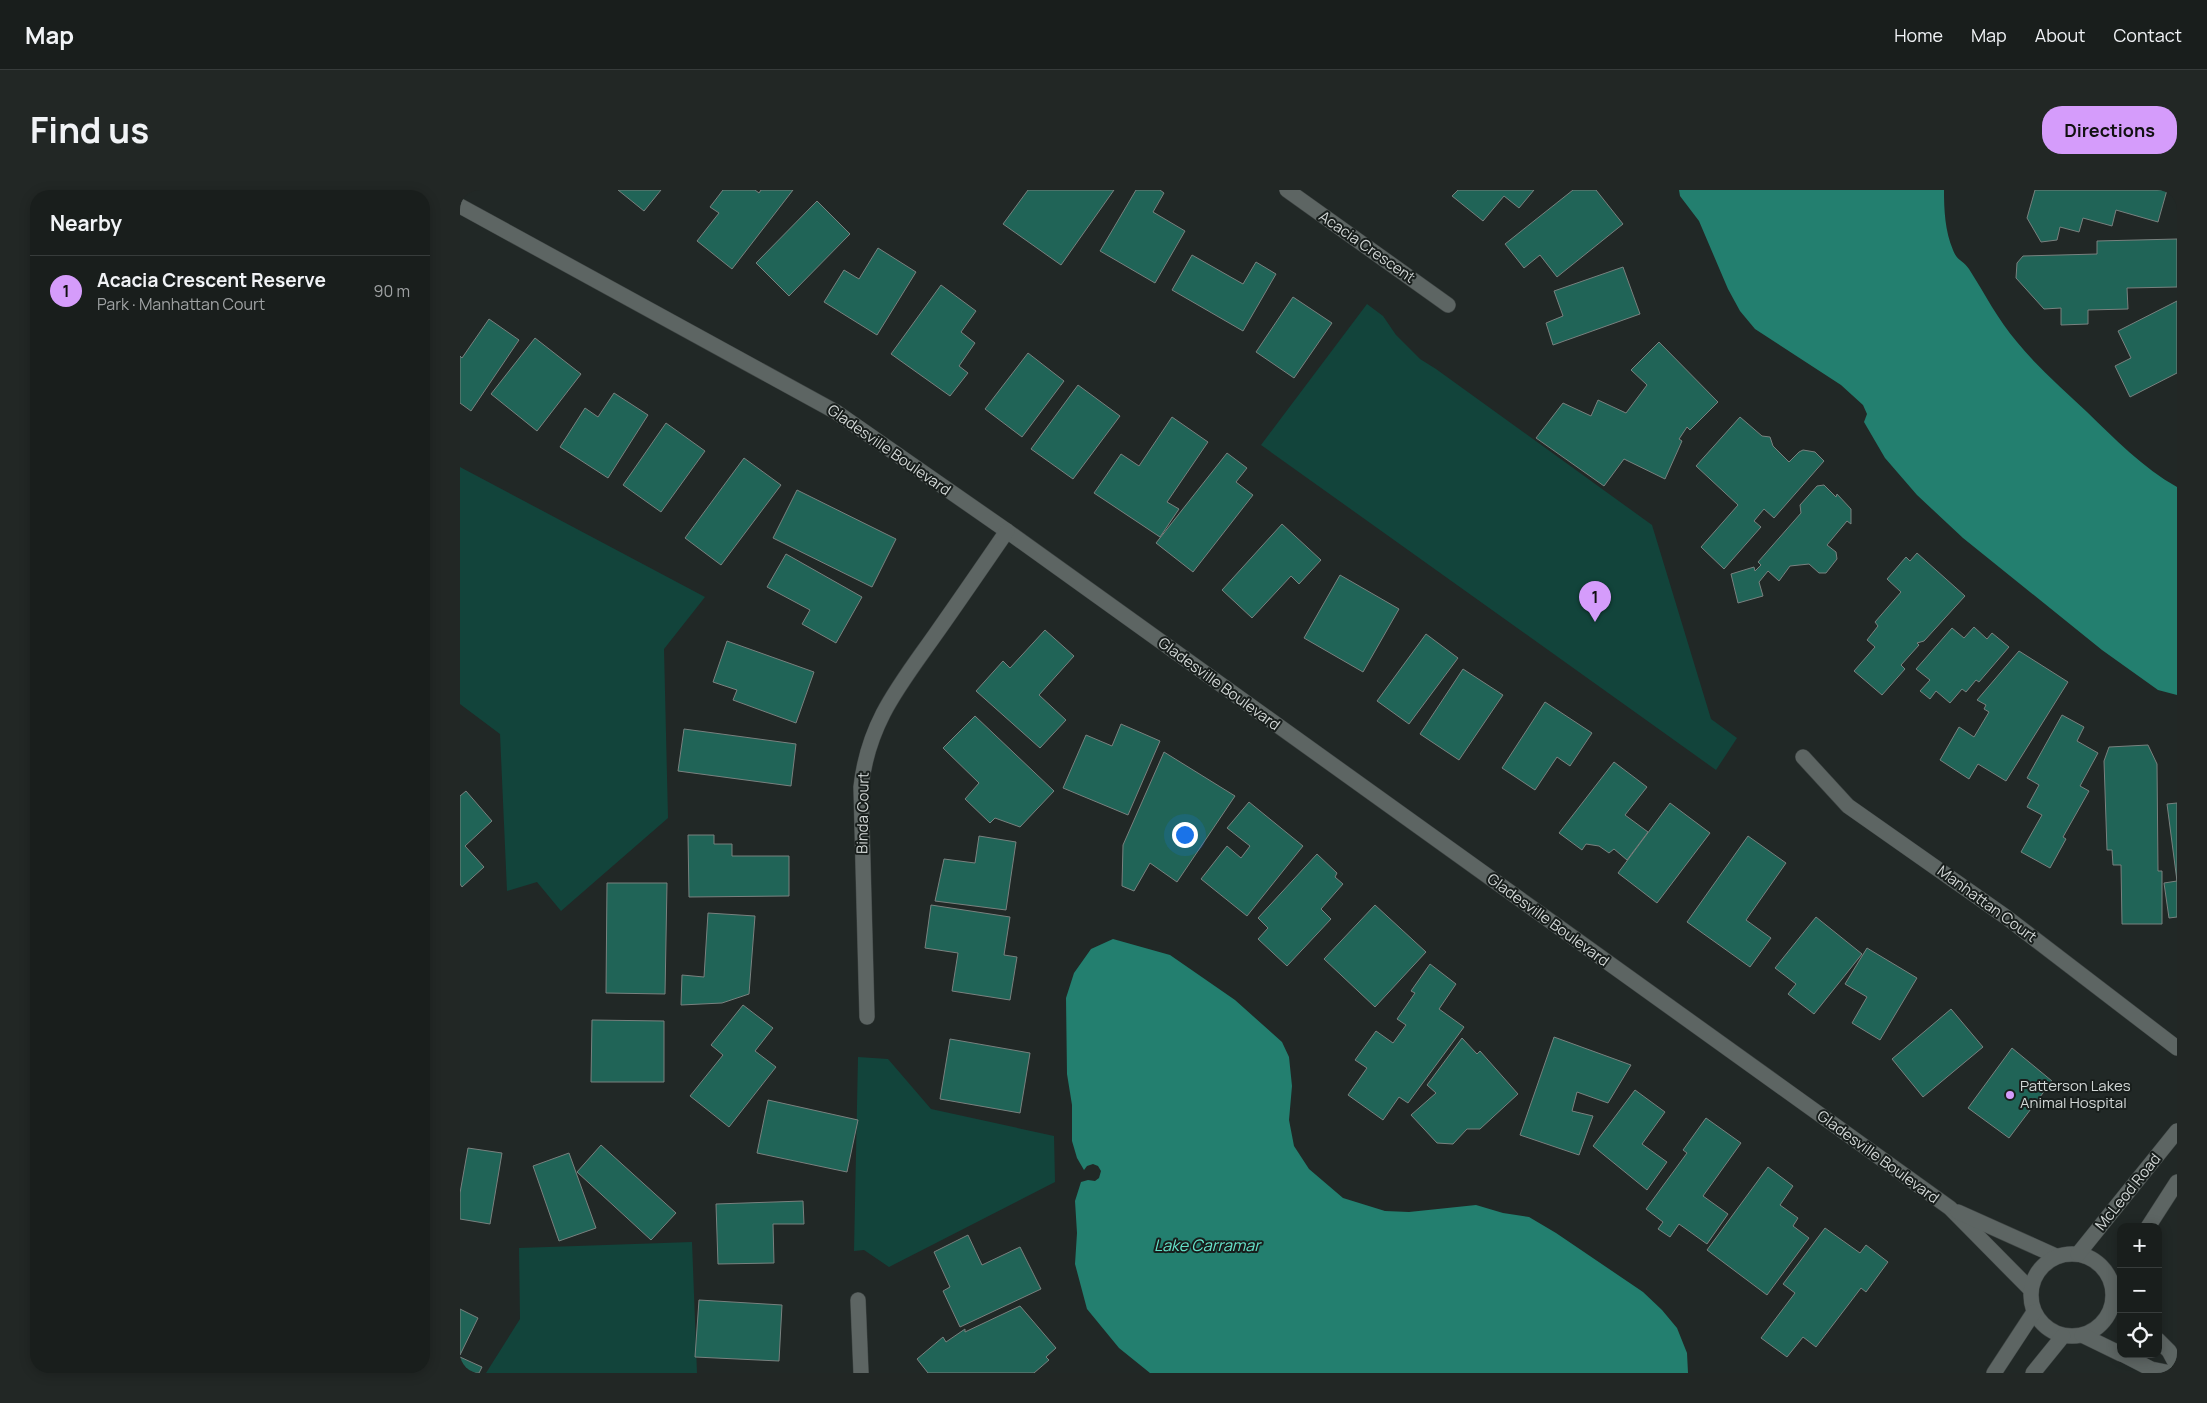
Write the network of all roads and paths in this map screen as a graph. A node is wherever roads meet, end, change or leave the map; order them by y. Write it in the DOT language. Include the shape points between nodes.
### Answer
graph roads {
  1 [pos="1287,190"];
  2 [pos="460,206"];
  3 [pos="1448,305"];
  4 [pos="1007,531"];
  5 [pos="1803,757"];
  6 [pos="867,1017"];
  7 [pos="2177,1048"];
  8 [pos="2177,1131"];
  9 [pos="2177,1182"];
  10 [pos="1950,1208"];
  11 [pos="2151,1223"];
  12 [pos="2078,1254"];
  13 [pos="2056,1256"];
  14 [pos="2030,1289"];
  15 [pos="2115,1295"];
  16 [pos="858,1300"];
  17 [pos="2034,1312"];
  18 [pos="2082,1335"];
  19 [pos="2063,1336"];
  20 [pos="2162,1344"];
  21 [pos="2117,1352"];
  22 [pos="2129,1358"];
  23 [pos="2177,1366"];
  24 [pos="860,1373"];
  25 [pos="1994,1373"];
  26 [pos="2033,1373"];
  27 [pos="2171,1373"];
  1 -- 3 [label="street, Acacia Crescent"];
  2 -- 4 [label="street, Gladesville Boulevard" via="836,412"];
  4 -- 6 [label="street, Binda Court" via="892,698 867,750 861,787"];
  4 -- 10 [label="street, Gladesville Boulevard"];
  5 -- 7 [label="street, Manhattan Court" via="1848,806 2006,917"];
  8 -- 12 [label="street, McLeod Road"];
  9 -- 11 [label="street"];
  10 -- 13 [label="street, Gladesville Boulevard"];
  10 -- 14 [label="street, Gladesville Boulevard"];
  12 -- 13 [label="street"];
  12 -- 15 [label="street" via="2099,1264 2106,1272"];
  13 -- 14 [label="street" via="2039,1269"];
  14 -- 17 [label="street"];
  15 -- 18 [label="street" via="2104,1321"];
  16 -- 24 [label="street"];
  17 -- 19 [label="street" via="2050,1331"];
  17 -- 25 [label="street"];
  18 -- 19 [label="street"];
  18 -- 21 [label="street"];
  19 -- 26 [label="street"];
  20 -- 23 [label="street"];
  22 -- 27 [label="street" via="2151,1369"];
}
